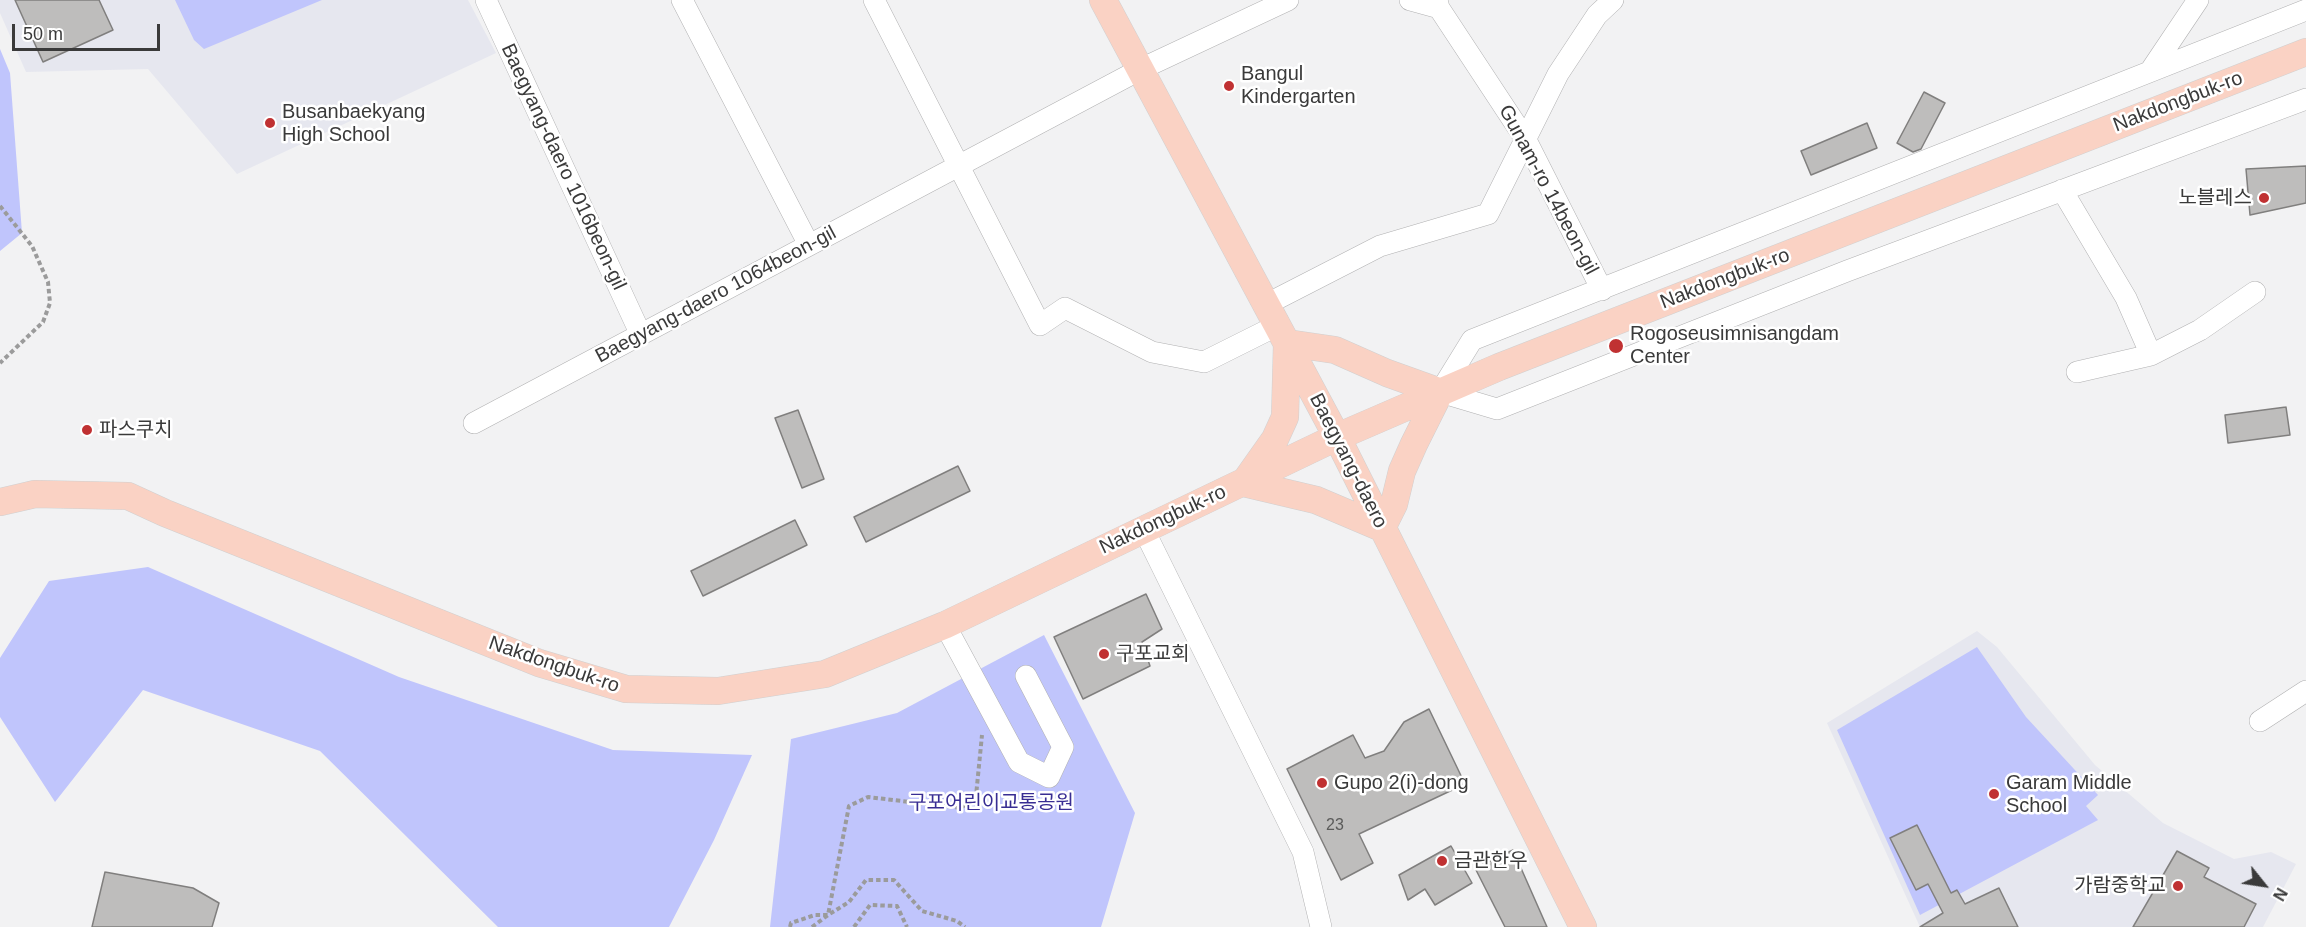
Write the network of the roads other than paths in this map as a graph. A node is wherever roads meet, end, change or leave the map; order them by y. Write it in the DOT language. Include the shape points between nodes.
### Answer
graph roads {
  1 [pos="486,0"];
  2 [pos="682,0"];
  3 [pos="874,0"];
  4 [pos="1103,0"];
  5 [pos="1288,0"];
  6 [pos="1410,0"];
  7 [pos="1613,0"];
  8 [pos="2198,0"];
  9 [pos="1438,4"];
  10 [pos="2306,10"];
  11 [pos="2306,52"];
  12 [pos="1141,69"];
  13 [pos="2151,70"];
  14 [pos="2306,99"];
  15 [pos="1526,140"];
  16 [pos="959,166"];
  17 [pos="2062,190"];
  18 [pos="809,245"];
  19 [pos="1602,290"];
  20 [pos="2255,292"];
  21 [pos="1277,324"];
  22 [pos="641,334"];
  23 [pos="2151,355"];
  24 [pos="2077,372"];
  25 [pos="1440,392"];
  26 [pos="474,423"];
  27 [pos="1337,437"];
  28 [pos="1244,483"];
  29 [pos="0,502"];
  30 [pos="1143,528"];
  31 [pos="1382,528"];
  32 [pos="945,625"];
  33 [pos="1026,676"];
  34 [pos="2306,691"];
  35 [pos="2260,721"];
  36 [pos="1321,927"];
  37 [pos="1583,927"];
  1 -- 22 [label="street, Baegyang-daero 1016beon-gil"];
  2 -- 18 [label="street"];
  3 -- 16 [label="street"];
  4 -- 12 [label="main road, Baegyang-daero"];
  5 -- 12 [label="street, Baegyang-daero 1064beon-gil"];
  6 -- 9 [label="street"];
  7 -- 15 [label="street" via="1597,15 1563,66"];
  8 -- 13 [label="street"];
  9 -- 15 [label="street, Gunam-ro 14beon-gil"];
  10 -- 13 [label="street"];
  11 -- 25 [label="main road, Nakdongbuk-ro"];
  12 -- 16 [label="street, Baegyang-daero 1064beon-gil"];
  12 -- 21 [label="main road, Baegyang-daero"];
  13 -- 19 [label="street"];
  14 -- 17 [label="street"];
  15 -- 19 [label="street, Gunam-ro 14beon-gil"];
  15 -- 21 [label="street" via="1488,214 1380,246"];
  16 -- 18 [label="street, Baegyang-daero 1064beon-gil"];
  16 -- 21 [label="street" via="1040,325 1065,308 1152,352 1204,362"];
  17 -- 23 [label="street" via="2126,298"];
  17 -- 25 [label="street" via="1497,409"];
  18 -- 22 [label="street, Baegyang-daero 1064beon-gil"];
  19 -- 25 [label="street" via="1472,340"];
  20 -- 23 [label="street" via="2200,330"];
  21 -- 25 [label="main road"];
  21 -- 27 [label="main road, Baegyang-daero"];
  21 -- 28 [label="main road" via="1285,417 1275,439"];
  22 -- 26 [label="street, Baegyang-daero 1064beon-gil"];
  23 -- 24 [label="street"];
  25 -- 27 [label="main road, Nakdongbuk-ro"];
  25 -- 31 [label="main road" via="1402,471 1394,504"];
  27 -- 28 [label="main road, Nakdongbuk-ro"];
  27 -- 31 [label="main road, Baegyang-daero"];
  28 -- 30 [label="main road, Nakdongbuk-ro"];
  28 -- 31 [label="main road" via="1316,501"];
  29 -- 32 [label="main road, Nakdongbuk-ro" via="35,494 128,496 539,663 626,689 718,691 825,674"];
  30 -- 32 [label="main road, Nakdongbuk-ro"];
  30 -- 36 [label="street" via="1303,852"];
  31 -- 37 [label="main road, Baegyang-daero"];
  32 -- 33 [label="street" via="1019,762 1049,777 1063,747"];
  34 -- 35 [label="street"];
}
